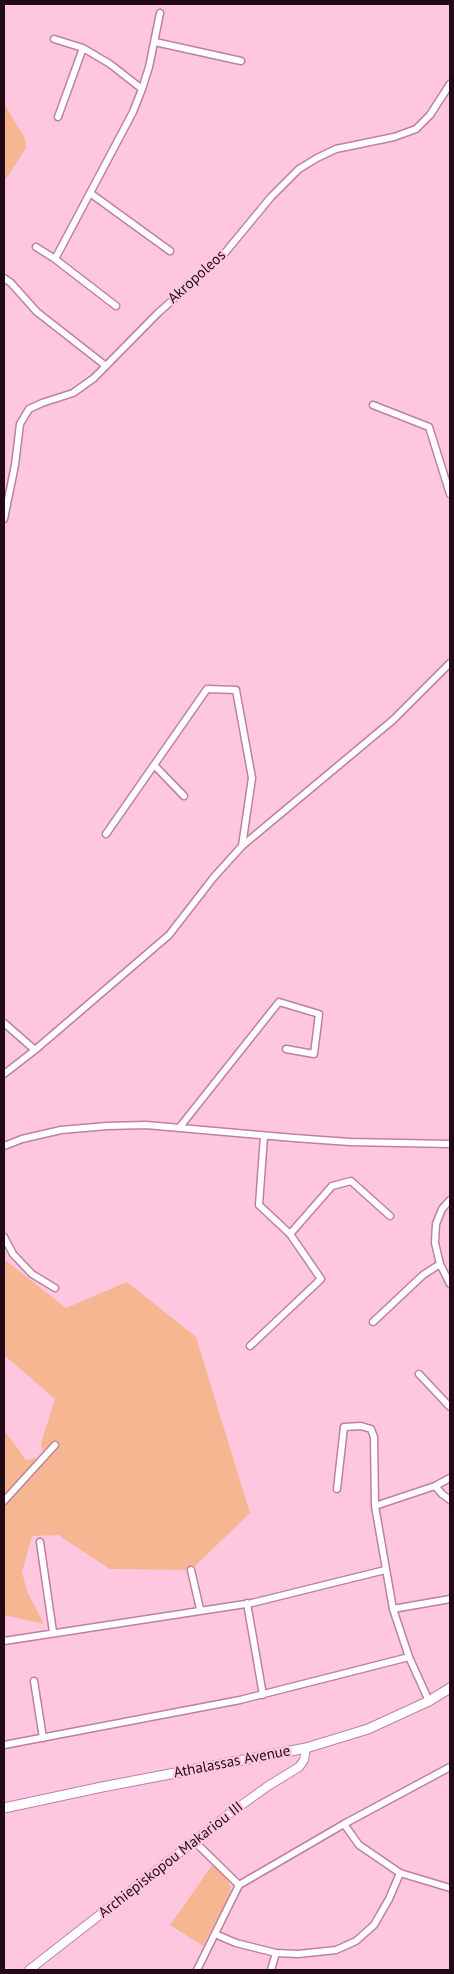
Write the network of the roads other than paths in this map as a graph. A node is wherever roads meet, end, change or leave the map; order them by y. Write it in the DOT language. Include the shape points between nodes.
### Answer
graph roads {
  1 [pos="160,13"];
  2 [pos="54,39"];
  3 [pos="155,42"];
  4 [pos="83,48"];
  5 [pos="241,61"];
  6 [pos="450,84"];
  7 [pos="142,89"];
  8 [pos="58,116"];
  9 [pos="90,193"];
  10 [pos="36,247"];
  11 [pos="170,251"];
  12 [pos="55,259"];
  13 [pos="4,278"];
  14 [pos="116,306"];
  15 [pos="106,366"];
  16 [pos="373,405"];
  17 [pos="450,494"];
  18 [pos="4,519"];
  19 [pos="450,663"];
  20 [pos="154,765"];
  21 [pos="184,796"];
  22 [pos="106,834"];
  23 [pos="242,846"];
  24 [pos="4,1023"];
  25 [pos="35,1050"];
  26 [pos="286,1050"];
  27 [pos="4,1074"];
  28 [pos="180,1128"];
  29 [pos="264,1136"];
  30 [pos="450,1144"];
  31 [pos="4,1146"];
  32 [pos="450,1200"];
  33 [pos="390,1216"];
  34 [pos="290,1234"];
  35 [pos="4,1237"];
  36 [pos="440,1264"];
  37 [pos="450,1284"];
  38 [pos="55,1288"];
  39 [pos="373,1322"];
  40 [pos="250,1346"];
  41 [pos="419,1374"];
  42 [pos="450,1407"];
  43 [pos="55,1445"];
  44 [pos="450,1478"];
  45 [pos="435,1486"];
  46 [pos="337,1489"];
  47 [pos="450,1500"];
  48 [pos="4,1501"];
  49 [pos="375,1506"];
  50 [pos="40,1542"];
  51 [pos="191,1570"];
  52 [pos="385,1570"];
  53 [pos="450,1599"];
  54 [pos="247,1603"];
  55 [pos="200,1609"];
  56 [pos="393,1609"];
  57 [pos="54,1632"];
  58 [pos="4,1641"];
  59 [pos="409,1657"];
  60 [pos="34,1681"];
  61 [pos="450,1688"];
  62 [pos="263,1695"];
  63 [pos="429,1701"];
  64 [pos="43,1738"];
  65 [pos="4,1745"];
  66 [pos="306,1748"];
  67 [pos="450,1767"];
  68 [pos="4,1808"];
  69 [pos="344,1824"];
  70 [pos="194,1841"];
  71 [pos="400,1873"];
  72 [pos="238,1885"];
  73 [pos="450,1888"];
  74 [pos="215,1934"];
  75 [pos="276,1953"];
  76 [pos="29,1970"];
  77 [pos="197,1970"];
  78 [pos="271,1970"];
  1 -- 3 [label="street"];
  2 -- 4 [label="street"];
  3 -- 5 [label="street"];
  3 -- 7 [label="street"];
  4 -- 7 [label="street"];
  4 -- 8 [label="street"];
  6 -- 15 [label="street, Akropoleos" via="434,110 416,129 336,149 299,169 224,254 158,312"];
  7 -- 9 [label="street"];
  9 -- 11 [label="street"];
  9 -- 12 [label="street"];
  10 -- 12 [label="street"];
  12 -- 14 [label="street"];
  13 -- 15 [label="street" via="37,312"];
  15 -- 18 [label="street, Akropoleos" via="73,393 34,406 26,412 20,424"];
  16 -- 17 [label="street" via="429,427"];
  19 -- 23 [label="street" via="393,720"];
  20 -- 21 [label="street"];
  20 -- 22 [label="street"];
  20 -- 23 [label="street" via="207,689 236,690 252,778"];
  23 -- 25 [label="street" via="214,876 169,935"];
  24 -- 25 [label="street"];
  25 -- 27 [label="street"];
  26 -- 28 [label="street" via="314,1054 319,1014 279,1002"];
  28 -- 29 [label="street"];
  28 -- 31 [label="street" via="116,1125 61,1130"];
  29 -- 30 [label="street"];
  29 -- 34 [label="street" via="259,1205"];
  32 -- 36 [label="street" via="436,1224 435,1243"];
  33 -- 34 [label="street" via="351,1180 332,1186"];
  34 -- 40 [label="street" via="321,1279"];
  35 -- 38 [label="street" via="13,1254 32,1274"];
  36 -- 37 [label="street"];
  36 -- 39 [label="street" via="423,1275"];
  41 -- 42 [label="street"];
  43 -- 48 [label="street"];
  44 -- 45 [label="street"];
  45 -- 47 [label="street"];
  45 -- 49 [label="street"];
  46 -- 49 [label="street" via="344,1427 371,1429 374,1437"];
  49 -- 52 [label="street"];
  50 -- 57 [label="street"];
  51 -- 55 [label="street"];
  52 -- 54 [label="street"];
  52 -- 56 [label="street"];
  53 -- 56 [label="street"];
  54 -- 55 [label="street"];
  54 -- 62 [label="street"];
  55 -- 57 [label="street"];
  56 -- 59 [label="street"];
  57 -- 58 [label="street"];
  59 -- 62 [label="street"];
  59 -- 63 [label="street"];
  60 -- 64 [label="street"];
  61 -- 63 [label="main road, Athalassas Avenue"];
  62 -- 64 [label="street"];
  63 -- 66 [label="main road, Athalassas Avenue" via="359,1733"];
  64 -- 65 [label="street"];
  66 -- 68 [label="main road, Athalassas Avenue"];
  66 -- 70 [label="street, Archiepiskopou Makariou III" via="299,1767"];
  67 -- 69 [label="street"];
  69 -- 71 [label="street" via="360,1845"];
  69 -- 72 [label="street"];
  70 -- 72 [label="street"];
  70 -- 76 [label="street, Archiepiskopou Makariou III"];
  71 -- 73 [label="street"];
  71 -- 75 [label="street" via="374,1925 356,1941 336,1950"];
  72 -- 74 [label="street"];
  74 -- 75 [label="street"];
  74 -- 77 [label="street"];
  75 -- 78 [label="street"];
}
